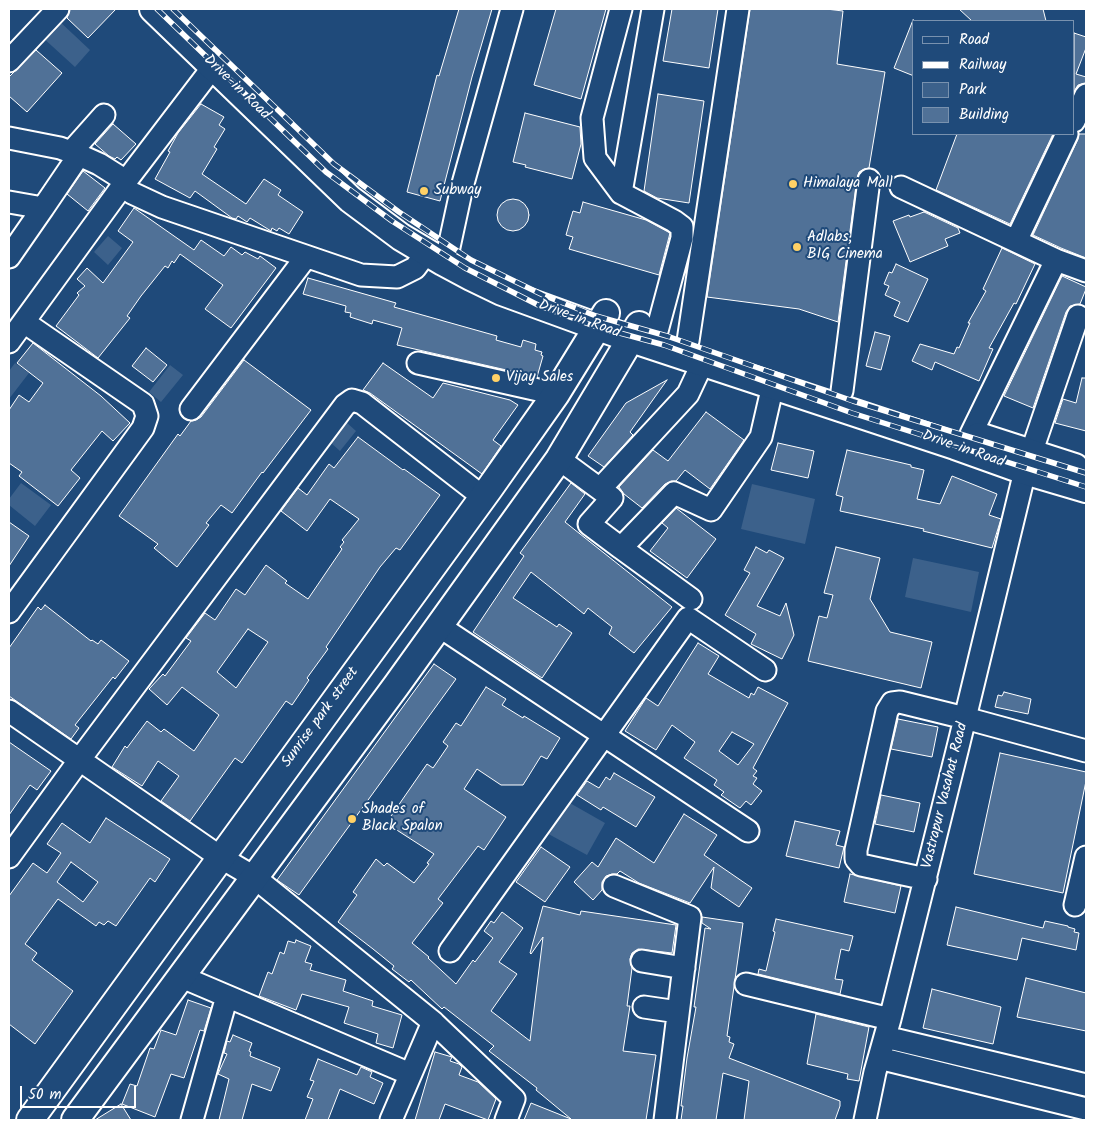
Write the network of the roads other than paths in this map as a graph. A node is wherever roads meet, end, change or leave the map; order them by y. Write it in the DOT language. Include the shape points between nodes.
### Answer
graph roads {
  1 [pos="58,9"];
  2 [pos="153,9"];
  3 [pos="177,9"];
  4 [pos="512,9"];
  5 [pos="621,9"];
  6 [pos="653,9"];
  7 [pos="738,9"];
  8 [pos="9,61"];
  9 [pos="213,66"];
  10 [pos="1086,95"];
  11 [pos="104,115"];
  12 [pos="1075,118"];
  13 [pos="12,133"];
  14 [pos="1067,135"];
  15 [pos="75,154"];
  16 [pos="870,180"];
  17 [pos="125,183"];
  18 [pos="901,187"];
  19 [pos="621,193"];
  20 [pos="9,202"];
  21 [pos="43,208"];
  22 [pos="1016,241"];
  23 [pos="438,250"];
  24 [pos="9,256"];
  25 [pos="306,256"];
  26 [pos="1056,260"];
  27 [pos="1086,271"];
  28 [pos="1078,316"];
  29 [pos="602,320"];
  30 [pos="24,322"];
  31 [pos="642,332"];
  32 [pos="688,341"];
  33 [pos="9,342"];
  34 [pos="704,362"];
  35 [pos="418,363"];
  36 [pos="773,385"];
  37 [pos="842,391"];
  38 [pos="556,394"];
  39 [pos="191,409"];
  40 [pos="972,434"];
  41 [pos="559,459"];
  42 [pos="1028,462"];
  43 [pos="1086,470"];
  44 [pos="600,489"];
  45 [pos="1086,489"];
  46 [pos="483,497"];
  47 [pos="621,548"];
  48 [pos="690,599"];
  49 [pos="9,612"];
  50 [pos="439,626"];
  51 [pos="765,670"];
  52 [pos="9,711"];
  53 [pos="965,718"];
  54 [pos="604,735"];
  55 [pos="1086,751"];
  56 [pos="80,760"];
  57 [pos="748,830"];
  58 [pos="9,857"];
  59 [pos="220,857"];
  60 [pos="1086,857"];
  61 [pos="254,877"];
  62 [pos="926,879"];
  63 [pos="614,886"];
  64 [pos="1075,906"];
  65 [pos="450,951"];
  66 [pos="642,960"];
  67 [pos="684,968"];
  68 [pos="182,977"];
  69 [pos="746,984"];
  70 [pos="227,996"];
  71 [pos="644,1007"];
  72 [pos="678,1012"];
  73 [pos="433,1022"];
  74 [pos="888,1028"];
  75 [pos="879,1058"];
  76 [pos="410,1074"];
  77 [pos="1086,1085"];
  78 [pos="1086,1109"];
  79 [pos="30,1120"];
  80 [pos="74,1120"];
  81 [pos="192,1120"];
  82 [pos="392,1120"];
  83 [pos="506,1120"];
  84 [pos="665,1120"];
  85 [pos="865,1120"];
  1 -- 8 [label="street"];
  2 -- 9 [label="main road, Drive-in Road"];
  3 -- 23 [label="main road, Drive-in Road" via="360,187 410,223"];
  4 -- 23 [label="street" via="462,187"];
  5 -- 19 [label="street" via="592,118 595,158"];
  6 -- 19 [label="street"];
  7 -- 32 [label="street"];
  9 -- 17 [label="street"];
  9 -- 23 [label="main road, Drive-in Road" via="350,199 401,237"];
  10 -- 12 [label="street"];
  11 -- 15 [label="street"];
  13 -- 15 [label="street"];
  14 -- 22 [label="street"];
  15 -- 17 [label="street" via="98,164"];
  15 -- 21 [label="street"];
  16 -- 37 [label="street"];
  17 -- 25 [label="street" via="132,193 162,207"];
  17 -- 30 [label="street"];
  18 -- 22 [label="street"];
  19 -- 31 [label="street" via="682,227 682,238"];
  20 -- 21 [label="street"];
  21 -- 24 [label="street"];
  22 -- 26 [label="street"];
  23 -- 25 [label="street" via="398,277 361,275"];
  23 -- 29 [label="main road, Drive-in Road" via="443,262 502,292"];
  25 -- 39 [label="street"];
  26 -- 27 [label="street"];
  26 -- 40 [label="street"];
  28 -- 42 [label="street, Vastrapur Vasahat Road"];
  29 -- 31 [label="main road, Drive-in Road"];
  29 -- 38 [label="main road, Sunrise park street"];
  30 -- 33 [label="street"];
  30 -- 49 [label="street" via="143,404 147,416 143,428"];
  31 -- 32 [label="main road, Drive-in Road"];
  31 -- 34 [label="main road, Drive-in Road"];
  31 -- 41 [label="main road"];
  32 -- 37 [label="main road, Drive-in Road"];
  34 -- 36 [label="main road, Drive-in Road"];
  34 -- 44 [label="street" via="688,394"];
  35 -- 38 [label="street"];
  36 -- 42 [label="main road, Drive-in Road" via="955,446"];
  36 -- 47 [label="street" via="761,437 710,510 674,493"];
  37 -- 40 [label="main road, Drive-in Road"];
  38 -- 46 [label="main road, Sunrise park street"];
  40 -- 42 [label="main road, Drive-in Road"];
  41 -- 44 [label="street"];
  41 -- 50 [label="main road"];
  42 -- 43 [label="main road, Drive-in Road"];
  42 -- 45 [label="main road, Drive-in Road"];
  42 -- 53 [label="street, Vastrapur Vasahat Road"];
  44 -- 47 [label="street" via="612,498 589,524"];
  46 -- 56 [label="street" via="362,403 352,400 345,405"];
  46 -- 59 [label="main road, Sunrise park street"];
  47 -- 48 [label="street"];
  50 -- 54 [label="street"];
  50 -- 61 [label="main road"];
  51 -- 54 [label="street" via="688,618"];
  52 -- 56 [label="street"];
  53 -- 55 [label="street"];
  53 -- 62 [label="street, Vastrapur Vasahat Road"];
  53 -- 62 [label="street" via="900,702 892,703 887,711 856,859 861,865"];
  54 -- 57 [label="street"];
  54 -- 65 [label="street"];
  56 -- 58 [label="street"];
  56 -- 59 [label="street"];
  59 -- 61 [label="street"];
  59 -- 79 [label="main road, Sunrise park street"];
  60 -- 64 [label="street"];
  61 -- 68 [label="main road"];
  61 -- 73 [label="street"];
  62 -- 74 [label="street, Vastrapur Vasahat Road"];
  63 -- 67 [label="street" via="690,917"];
  66 -- 67 [label="street"];
  67 -- 72 [label="street"];
  68 -- 70 [label="street"];
  68 -- 80 [label="main road"];
  69 -- 74 [label="street"];
  70 -- 76 [label="street"];
  70 -- 81 [label="street"];
  71 -- 72 [label="street"];
  72 -- 84 [label="street"];
  73 -- 76 [label="street"];
  73 -- 83 [label="street" via="514,1099"];
  74 -- 75 [label="street, Vastrapur Vasahat Road"];
  74 -- 77 [label="street"];
  75 -- 78 [label="street"];
  75 -- 85 [label="street, Vastrapur Vasahat Road"];
  76 -- 82 [label="street"];
}
